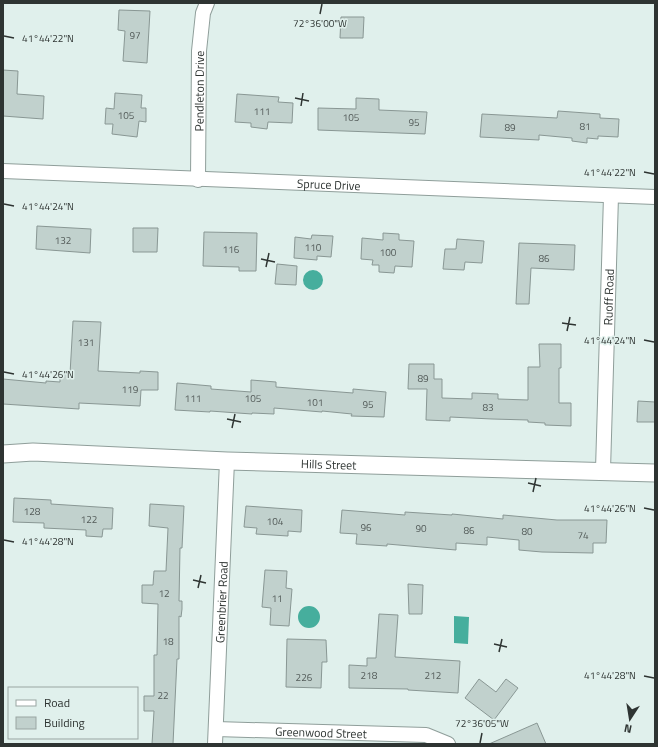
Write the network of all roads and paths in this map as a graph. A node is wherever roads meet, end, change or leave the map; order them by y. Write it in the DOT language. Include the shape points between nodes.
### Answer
graph roads {
  1 [pos="207,3"];
  2 [pos="3,171"];
  3 [pos="198,180"];
  4 [pos="611,196"];
  5 [pos="655,197"];
  6 [pos="3,454"];
  7 [pos="227,461"];
  8 [pos="603,470"];
  9 [pos="655,472"];
  10 [pos="216,729"];
  11 [pos="216,744"];
  12 [pos="448,744"];
  1 -- 3 [label="street, Pendleton Drive" via="203,13 199,51"];
  2 -- 3 [label="street, Spruce Drive"];
  3 -- 4 [label="street, Spruce Drive"];
  4 -- 5 [label="street, Spruce Drive"];
  4 -- 8 [label="street, Ruoff Road"];
  6 -- 7 [label="street, Hills Street" via="33,452"];
  7 -- 8 [label="street, Hills Street"];
  7 -- 10 [label="street, Greenbrier Road"];
  8 -- 9 [label="street, Hills Street"];
  10 -- 11 [label="street, Greenbrier Road"];
  10 -- 12 [label="street, Greenwood Street" via="426,735"];
}
